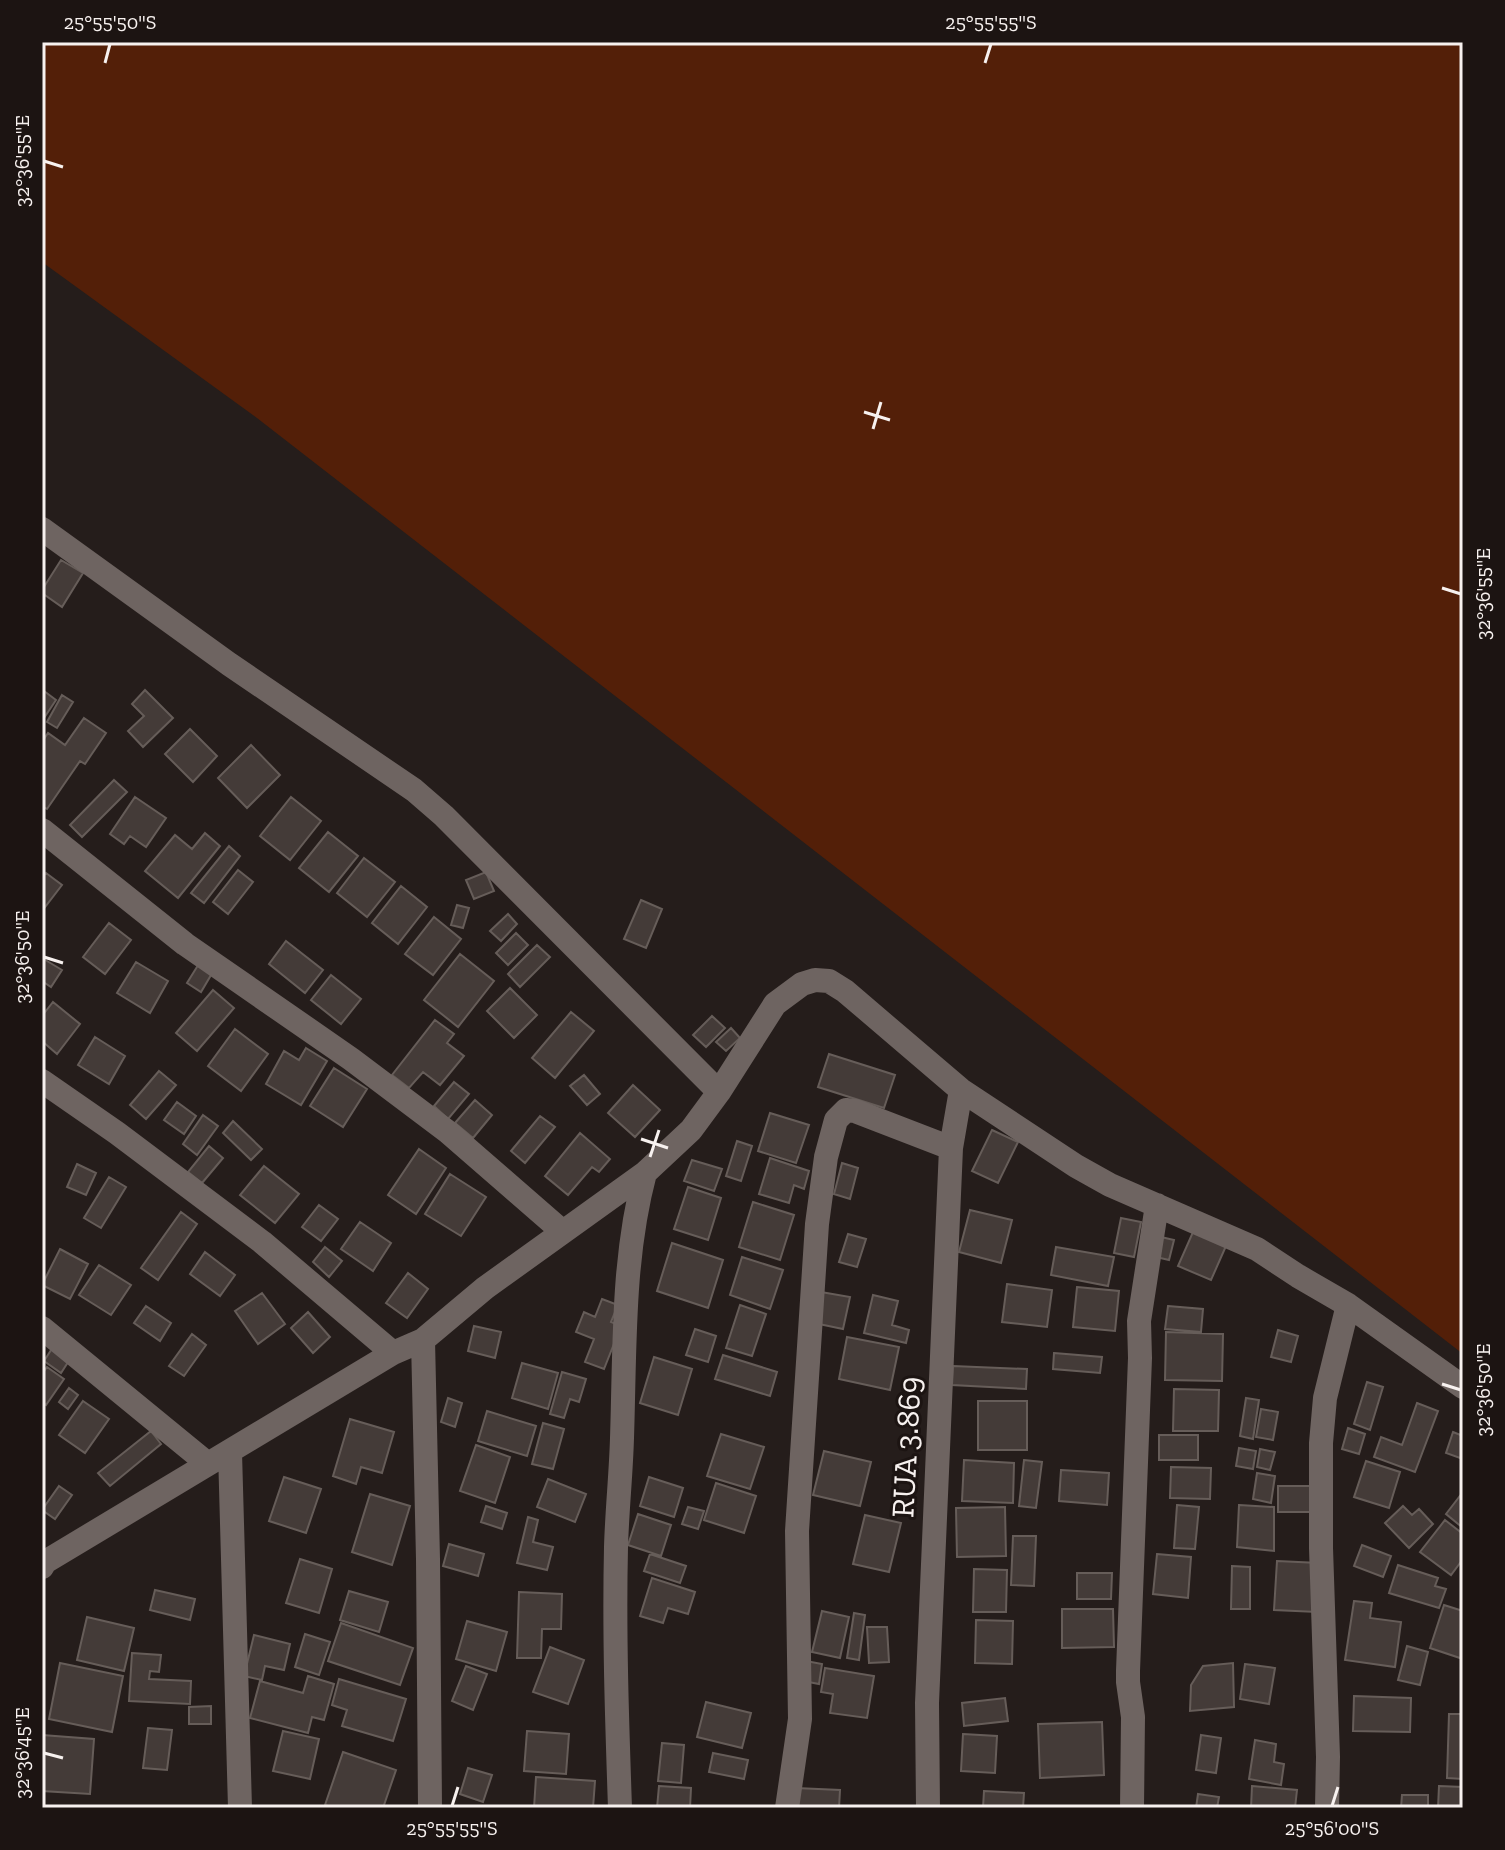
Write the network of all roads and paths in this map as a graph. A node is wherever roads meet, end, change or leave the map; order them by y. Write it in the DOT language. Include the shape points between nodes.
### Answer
graph roads {
  1 [pos="42,529"];
  2 [pos="42,830"];
  3 [pos="42,1081"];
  4 [pos="961,1090"];
  5 [pos="719,1092"];
  6 [pos="951,1148"];
  7 [pos="645,1173"];
  8 [pos="1157,1205"];
  9 [pos="563,1232"];
  10 [pos="1348,1305"];
  11 [pos="42,1328"];
  12 [pos="423,1340"];
  13 [pos="393,1353"];
  14 [pos="1463,1387"];
  15 [pos="230,1452"];
  16 [pos="208,1464"];
  17 [pos="43,1563"];
  18 [pos="240,1808"];
  19 [pos="430,1808"];
  20 [pos="620,1808"];
  21 [pos="787,1808"];
  22 [pos="928,1808"];
  23 [pos="1132,1808"];
  24 [pos="1327,1808"];
  1 -- 5 [label="street" via="414,790"];
  2 -- 9 [label="street" via="185,944 448,1132"];
  3 -- 13 [label="street" via="262,1242"];
  4 -- 5 [label="street" via="845,991 815,980 775,1004"];
  4 -- 6 [label="street, RUA 3.869"];
  4 -- 8 [label="street" via="1076,1166"];
  5 -- 7 [label="street" via="691,1130"];
  6 -- 21 [label="street" via="846,1110 836,1120 826,1157 797,1531 800,1719"];
  6 -- 22 [label="street, RUA 3.869" via="927,1703"];
  7 -- 9 [label="street"];
  7 -- 20 [label="street" via="626,1296 616,1546"];
  8 -- 10 [label="street" via="1257,1249"];
  8 -- 23 [label="street" via="1139,1321 1128,1682"];
  9 -- 12 [label="street"];
  10 -- 14 [label="street"];
  10 -- 24 [label="street" via="1325,1398 1321,1443"];
  11 -- 16 [label="street"];
  12 -- 13 [label="street"];
  12 -- 19 [label="street"];
  13 -- 15 [label="street"];
  15 -- 16 [label="street"];
  15 -- 18 [label="street"];
  16 -- 17 [label="street"];
}
